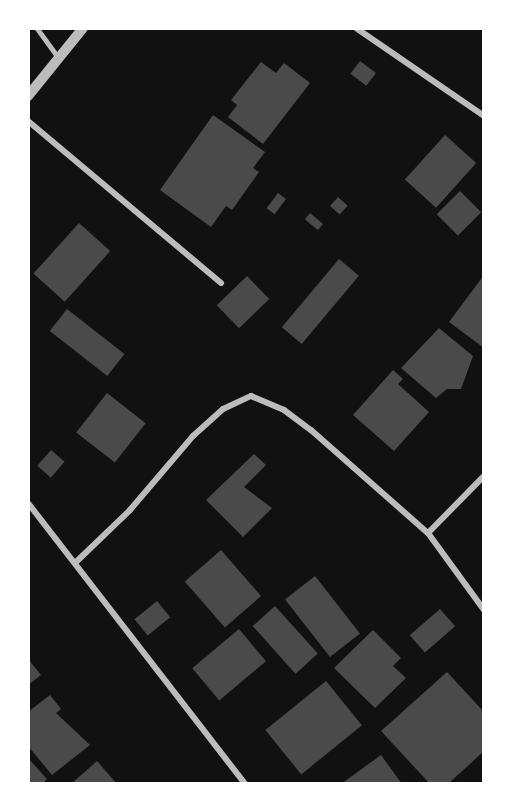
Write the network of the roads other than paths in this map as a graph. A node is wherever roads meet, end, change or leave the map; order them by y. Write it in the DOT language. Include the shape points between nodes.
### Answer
graph roads {
  1 [pos="37,28"];
  2 [pos="83,28"];
  3 [pos="356,28"];
  4 [pos="59,58"];
  5 [pos="28,96"];
  6 [pos="483,116"];
  7 [pos="28,121"];
  8 [pos="221,283"];
  9 [pos="483,476"];
  10 [pos="28,503"];
  11 [pos="428,533"];
  12 [pos="75,563"];
  13 [pos="483,610"];
  14 [pos="245,783"];
  1 -- 4 [label="lane"];
  2 -- 4 [label="street"];
  3 -- 6 [label="street"];
  4 -- 5 [label="street"];
  7 -- 8 [label="street"];
  9 -- 11 [label="street"];
  10 -- 12 [label="street"];
  11 -- 12 [label="street" via="311,430 284,410 251,396 223,409 192,436 130,510"];
  11 -- 13 [label="street"];
  12 -- 14 [label="street"];
}
